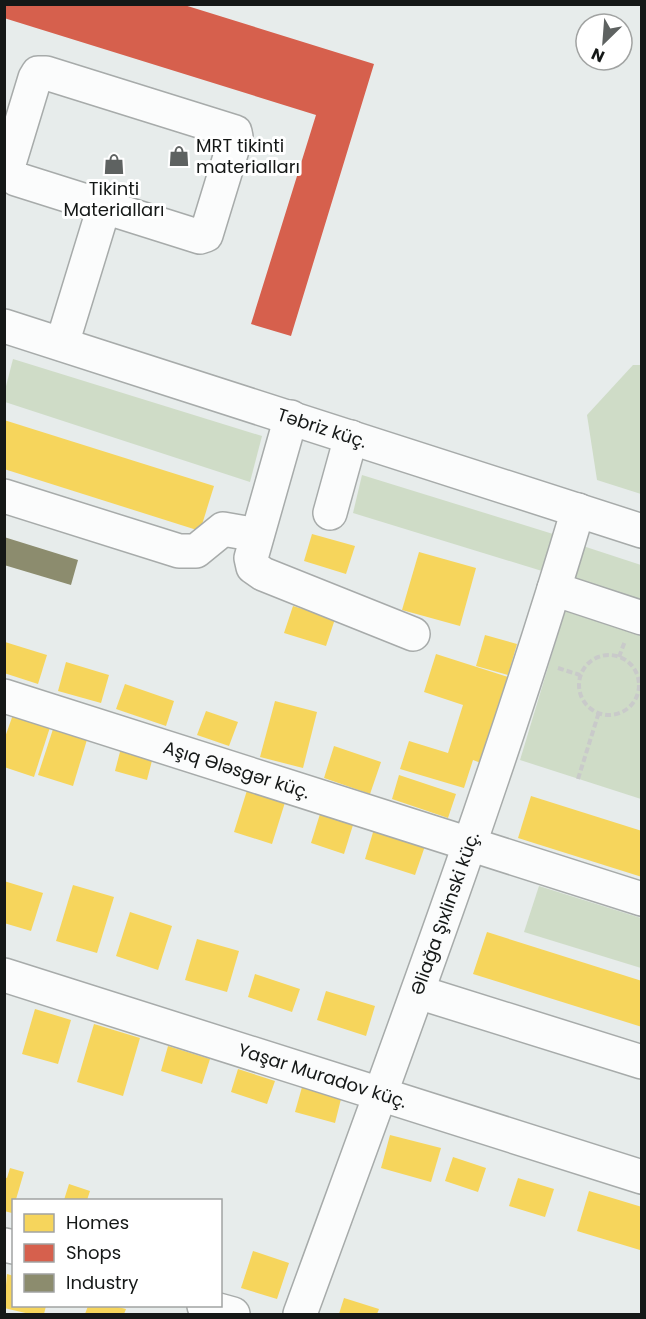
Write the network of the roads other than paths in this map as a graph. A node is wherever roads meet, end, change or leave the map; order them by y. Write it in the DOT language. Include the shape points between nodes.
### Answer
graph roads {
  1 [pos="104,207"];
  2 [pos="4,326"];
  3 [pos="62,344"];
  4 [pos="291,417"];
  5 [pos="351,437"];
  6 [pos="4,496"];
  7 [pos="578,510"];
  8 [pos="330,513"];
  9 [pos="642,531"];
  10 [pos="257,536"];
  11 [pos="554,589"];
  12 [pos="635,625"];
  13 [pos="413,634"];
  14 [pos="4,696"];
  15 [pos="470,844"];
  16 [pos="642,899"];
  17 [pos="4,975"];
  18 [pos="418,992"];
  19 [pos="642,1062"];
  20 [pos="381,1094"];
  21 [pos="642,1177"];
  22 [pos="210,1307"];
  23 [pos="233,1314"];
  24 [pos="300,1314"];
  1 -- 1 [label="street" via="10,175 8,168 38,74 235,132 206,236"];
  1 -- 3 [label="street"];
  2 -- 3 [label="street, Təbriz küç."];
  3 -- 4 [label="street, Təbriz küç."];
  4 -- 5 [label="street, Təbriz küç."];
  4 -- 10 [label="street"];
  5 -- 7 [label="street, Təbriz küç."];
  5 -- 8 [label="street"];
  6 -- 10 [label="street" via="179,551 195,551 223,530"];
  7 -- 9 [label="street, Təbriz küç."];
  7 -- 11 [label="street, Əliağa Şıxlinski küç."];
  10 -- 13 [label="street" via="251,558 253,567 263,574"];
  11 -- 12 [label="street"];
  11 -- 15 [label="street, Əliağa Şıxlinski küç." via="523,693"];
  14 -- 15 [label="street, Aşıq Ələsgər küç."];
  15 -- 16 [label="street, Aşıq Ələsgər küç."];
  15 -- 18 [label="street, Əliağa Şıxlinski küç."];
  17 -- 20 [label="street, Yaşar Muradov küç."];
  18 -- 19 [label="street"];
  18 -- 20 [label="street, Əliağa Şıxlinski küç."];
  20 -- 21 [label="street, Yaşar Muradov küç."];
  20 -- 24 [label="street, Əliağa Şıxlinski küç."];
  22 -- 23 [label="street"];
}
